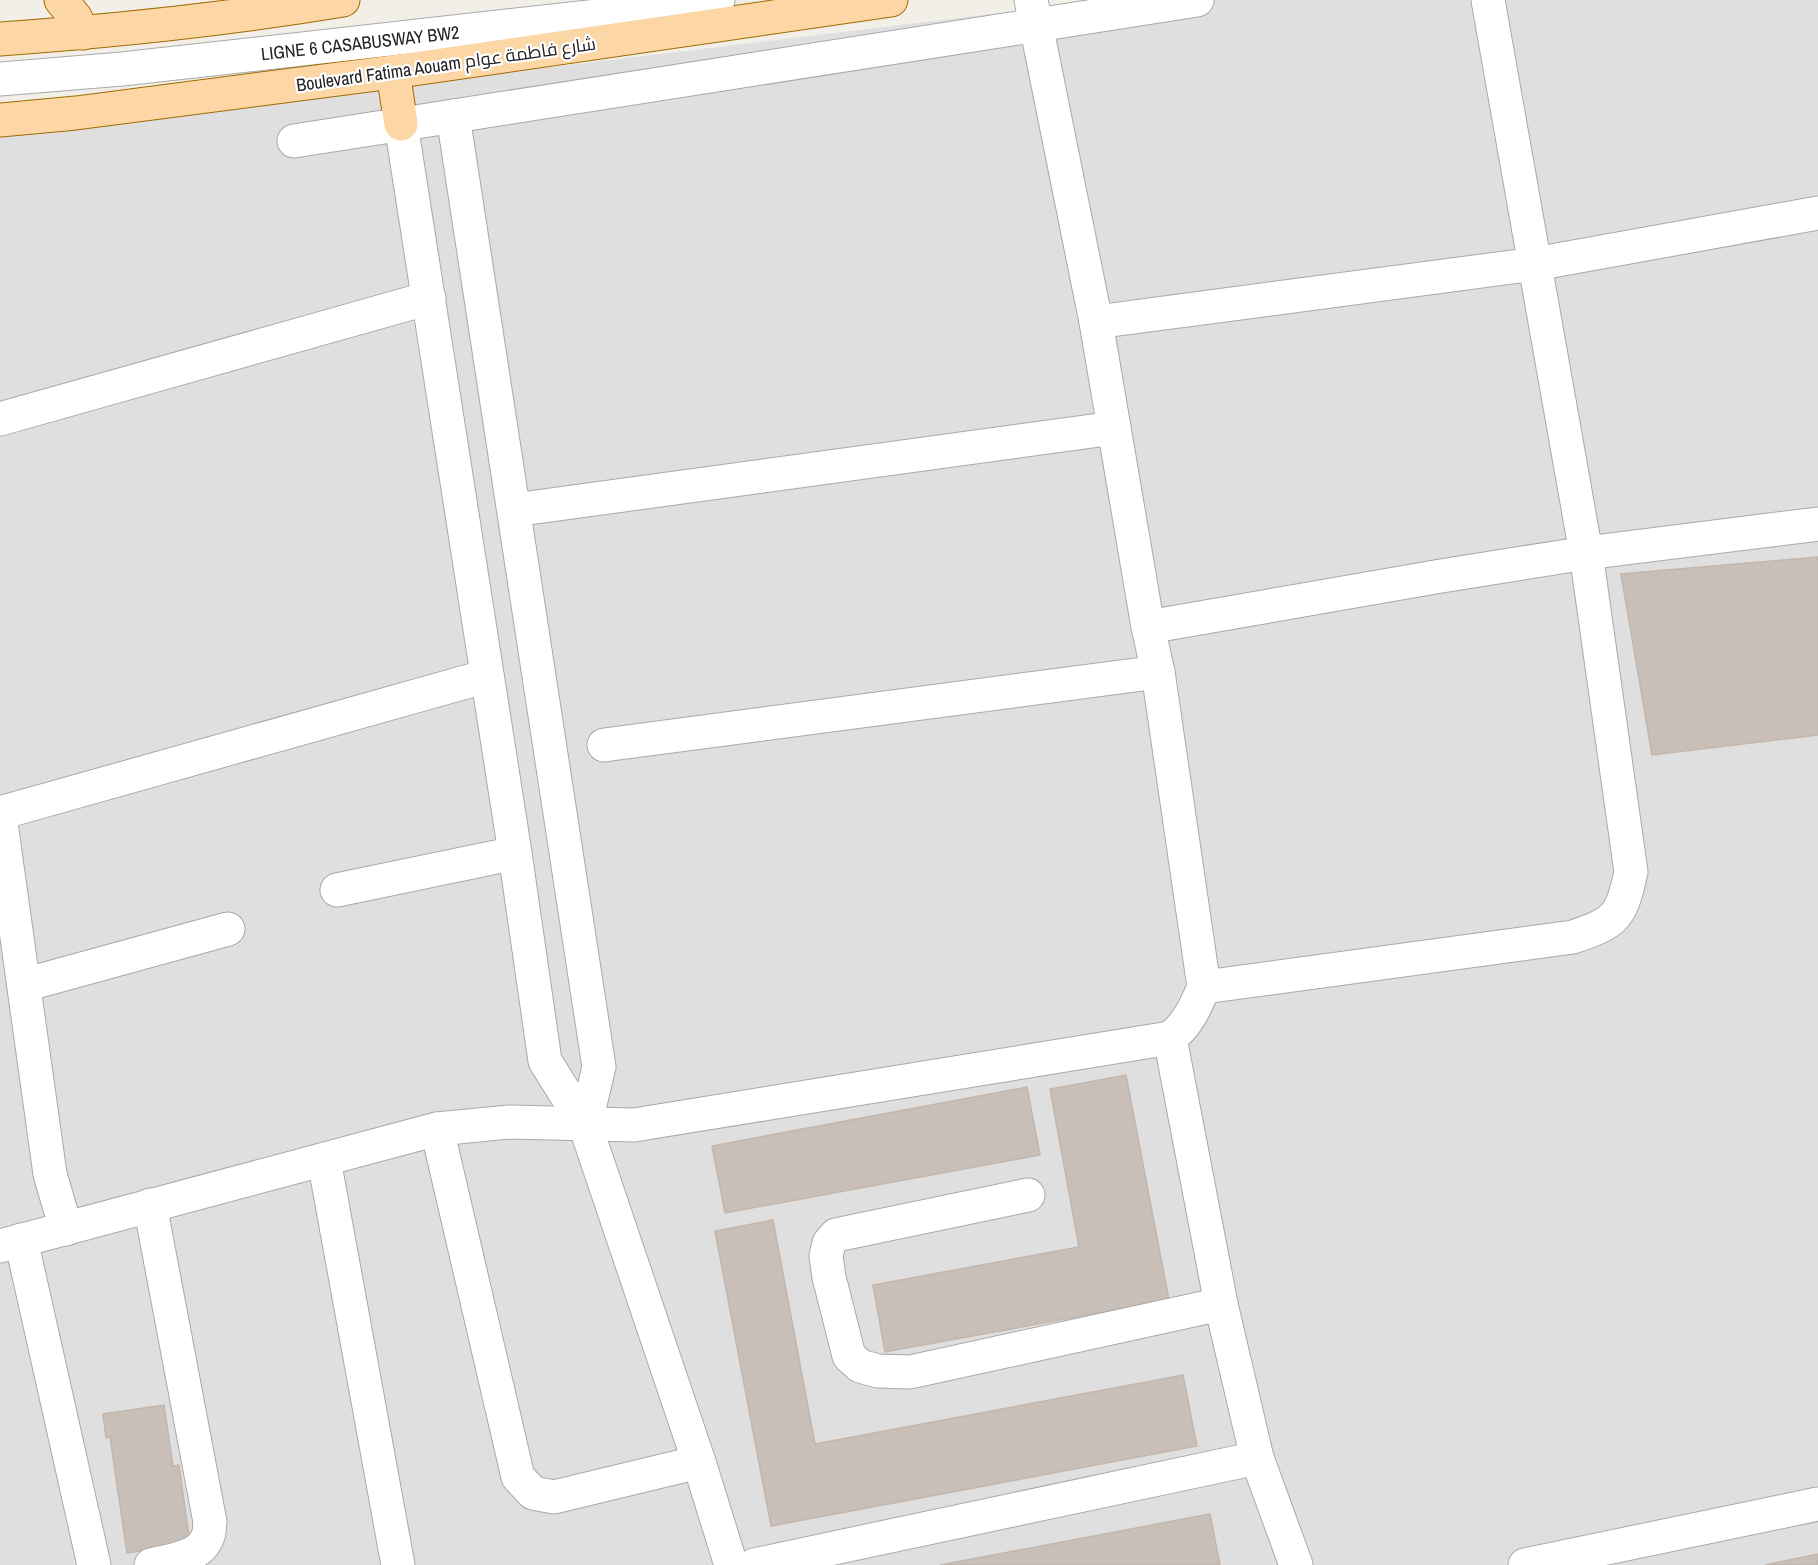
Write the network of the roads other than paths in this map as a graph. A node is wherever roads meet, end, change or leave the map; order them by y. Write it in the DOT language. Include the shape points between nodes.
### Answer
graph roads {
  1 [pos="61,0"];
  2 [pos="343,0"];
  3 [pos="599,0"];
  4 [pos="718,0"];
  5 [pos="891,0"];
  6 [pos="1197,0"];
  7 [pos="1488,0"];
  8 [pos="1033,13"];
  9 [pos="83,33"];
  10 [pos="0,39"];
  11 [pos="0,67"];
  12 [pos="393,72"];
  13 [pos="0,80"];
  14 [pos="453,116"];
  15 [pos="0,120"];
  16 [pos="401,124"];
  17 [pos="294,141"];
  18 [pos="1818,213"];
  19 [pos="1535,264"];
  20 [pos="429,298"];
  21 [pos="1096,322"];
  22 [pos="0,419"];
  23 [pos="1114,428"];
  24 [pos="514,510"];
  25 [pos="1818,524"];
  26 [pos="1586,553"];
  27 [pos="1148,627"];
  28 [pos="1158,672"];
  29 [pos="487,676"];
  30 [pos="604,745"];
  31 [pos="0,814"];
  32 [pos="515,853"];
  33 [pos="337,890"];
  34 [pos="228,929"];
  35 [pos="24,985"];
  36 [pos="1204,987"];
  37 [pos="1170,1038"];
  38 [pos="585,1125"];
  39 [pos="437,1129"];
  40 [pos="324,1160"];
  41 [pos="1028,1195"];
  42 [pos="150,1205"];
  43 [pos="66,1228"];
  44 [pos="10,1243"];
  45 [pos="1221,1304"];
  46 [pos="1257,1458"];
  47 [pos="699,1462"];
  48 [pos="1818,1504"];
  49 [pos="94,1565"];
  50 [pos="151,1565"];
  51 [pos="398,1565"];
  52 [pos="731,1565"];
  53 [pos="754,1565"];
  54 [pos="1296,1565"];
  55 [pos="1525,1565"];
  1 -- 9 [label="main road"];
  2 -- 9 [label="main road"];
  3 -- 11 [label="street, LIGNE 6 CASABUSWAY BW2" via="118,57"];
  4 -- 13 [label="street, LIGNE 6 CASABUSWAY BW2"];
  5 -- 12 [label="main road, Boulevard Fatima Aouam شارع فاطمة عوام"];
  6 -- 8 [label="street"];
  7 -- 19 [label="street"];
  8 -- 14 [label="street"];
  8 -- 21 [label="street"];
  9 -- 10 [label="main road"];
  12 -- 15 [label="main road, Boulevard Fatima Aouam شارع فاطمة عوام"];
  12 -- 16 [label="main road"];
  14 -- 16 [label="street"];
  14 -- 24 [label="street"];
  16 -- 17 [label="street"];
  16 -- 20 [label="street"];
  18 -- 19 [label="street"];
  19 -- 21 [label="street"];
  19 -- 26 [label="street"];
  20 -- 22 [label="street"];
  20 -- 29 [label="street"];
  21 -- 23 [label="street"];
  23 -- 24 [label="street"];
  23 -- 27 [label="street"];
  24 -- 38 [label="street" via="599,1066"];
  25 -- 26 [label="street"];
  26 -- 27 [label="street"];
  26 -- 36 [label="street" via="1631,872 1625,899 1616,916 1600,928 1573,937"];
  27 -- 28 [label="street"];
  28 -- 30 [label="street"];
  28 -- 36 [label="street"];
  29 -- 31 [label="street"];
  29 -- 32 [label="street"];
  31 -- 35 [label="street"];
  32 -- 33 [label="street"];
  32 -- 38 [label="street" via="544,1061"];
  34 -- 35 [label="street"];
  35 -- 43 [label="street" via="50,1174"];
  36 -- 37 [label="street" via="1191,1015"];
  37 -- 38 [label="street" via="634,1125"];
  37 -- 45 [label="street"];
  38 -- 39 [label="street" via="510,1122"];
  38 -- 47 [label="street"];
  39 -- 40 [label="street"];
  39 -- 47 [label="street" via="518,1477 533,1493 554,1497"];
  40 -- 42 [label="street"];
  40 -- 51 [label="street"];
  41 -- 45 [label="street" via="836,1235 826,1256 849,1356 860,1366 878,1371 910,1372"];
  42 -- 43 [label="street"];
  42 -- 50 [label="street" via="210,1522 208,1537 190,1556"];
  43 -- 44 [label="street"];
  44 -- 49 [label="street"];
  45 -- 46 [label="street"];
  46 -- 53 [label="street"];
  46 -- 54 [label="street"];
  47 -- 52 [label="street"];
  48 -- 55 [label="street"];
}
